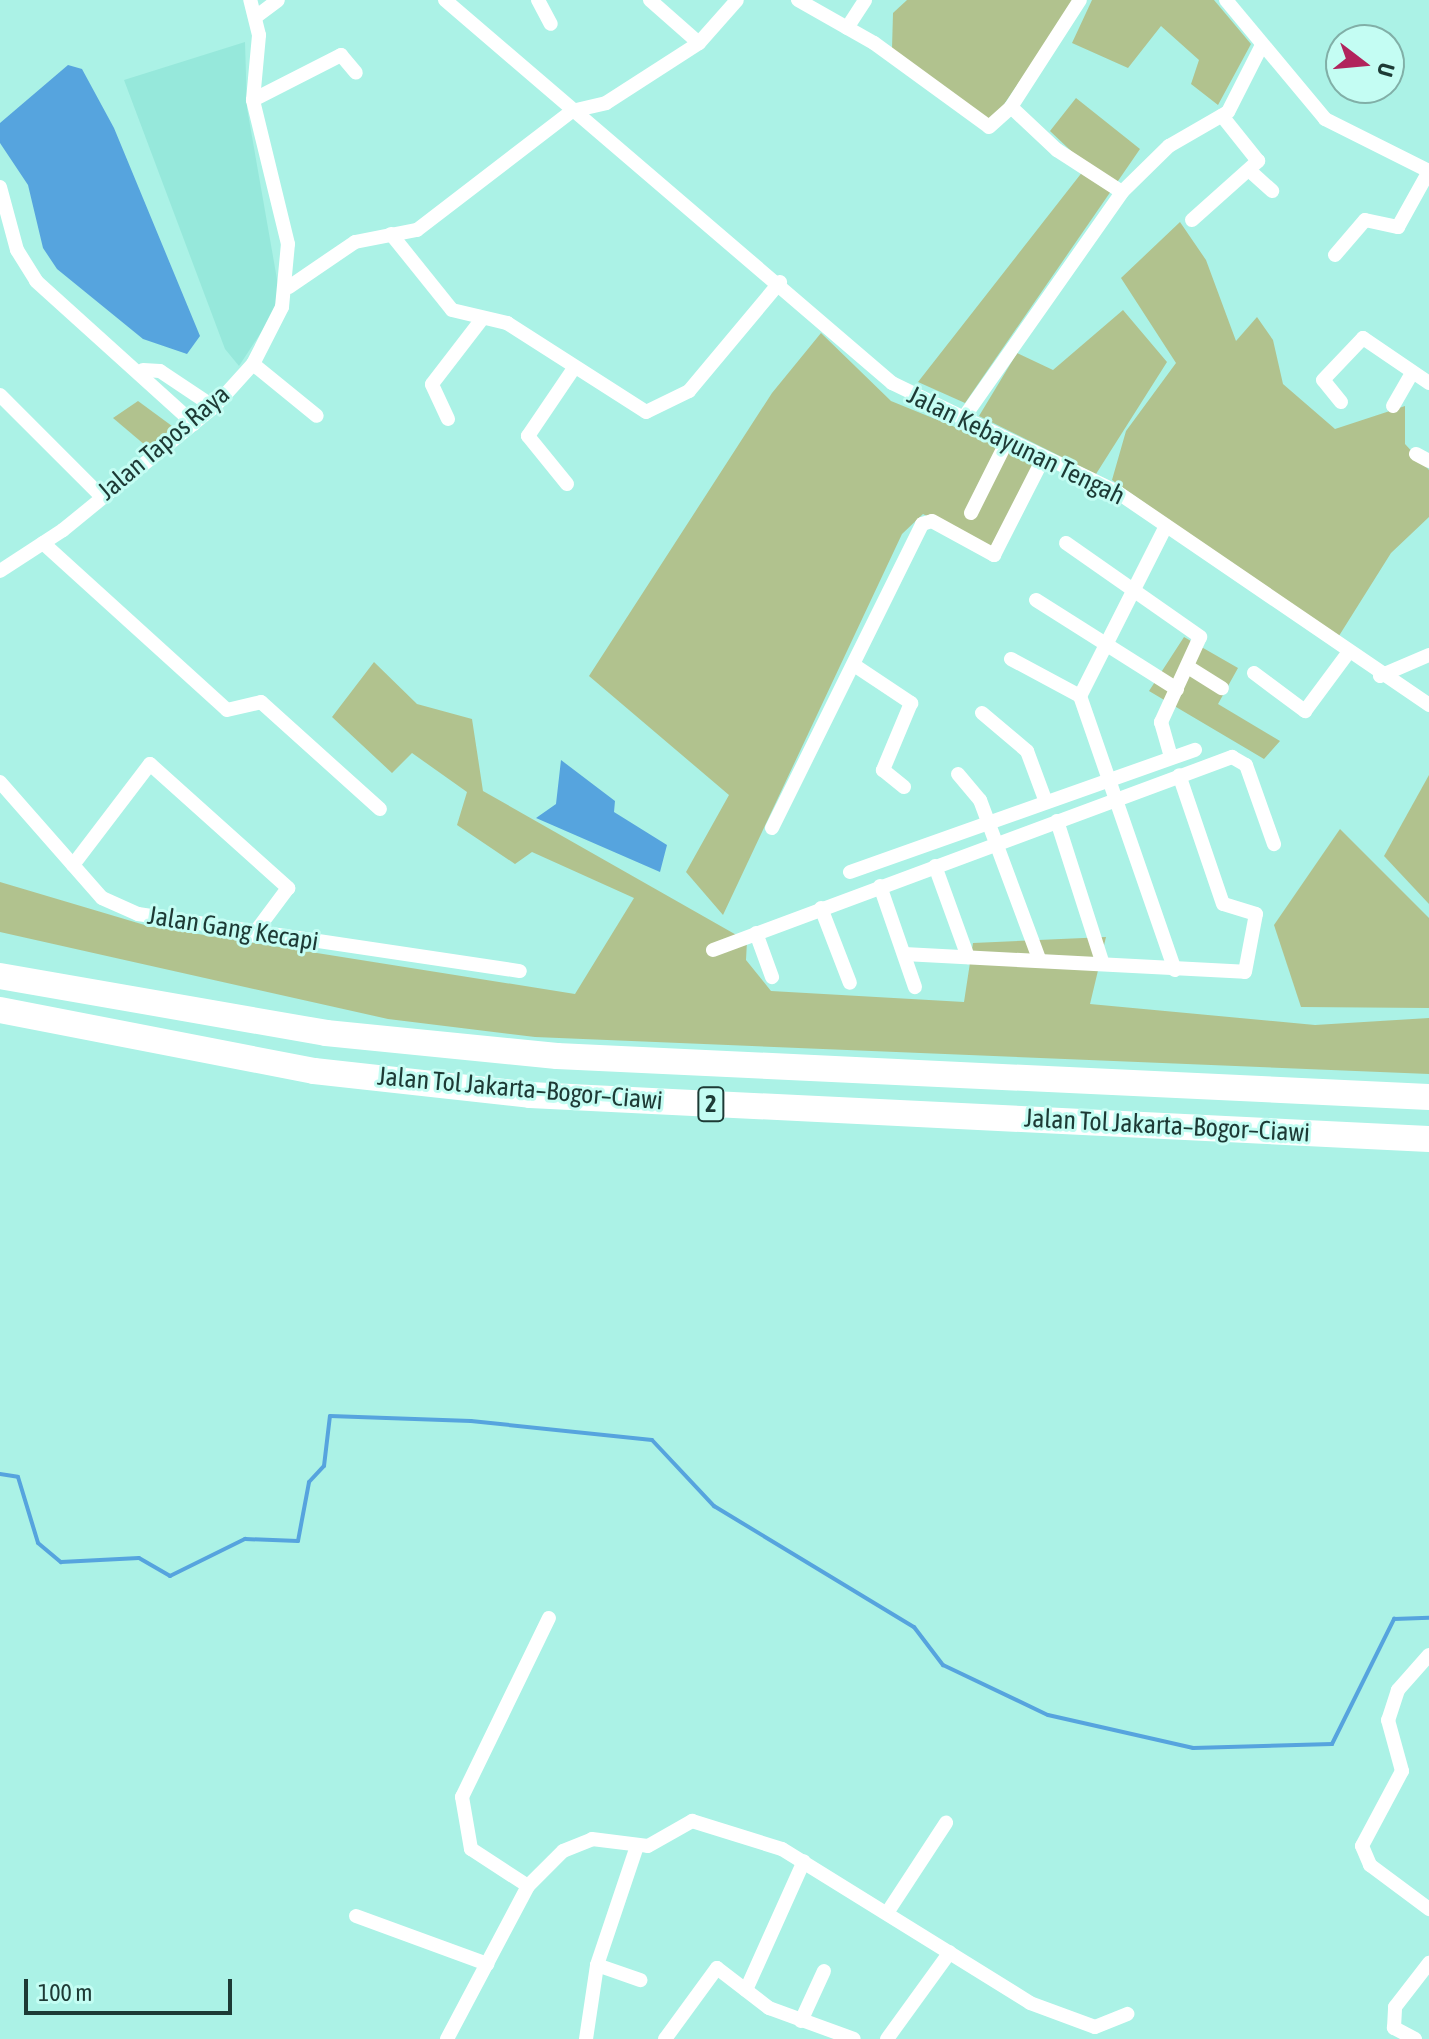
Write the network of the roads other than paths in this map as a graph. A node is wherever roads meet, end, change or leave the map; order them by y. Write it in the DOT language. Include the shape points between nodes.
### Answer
graph roads {
  1 [pos="250,0"];
  2 [pos="278,0"];
  3 [pos="445,0"];
  4 [pos="538,0"];
  5 [pos="650,0"];
  6 [pos="737,0"];
  7 [pos="798,0"];
  8 [pos="865,0"];
  9 [pos="1080,0"];
  10 [pos="1226,0"];
  11 [pos="257,16"];
  12 [pos="551,24"];
  13 [pos="847,28"];
  14 [pos="699,43"];
  15 [pos="1262,45"];
  16 [pos="356,73"];
  17 [pos="253,100"];
  18 [pos="1011,107"];
  19 [pos="572,111"];
  20 [pos="1222,116"];
  21 [pos="1250,171"];
  22 [pos="1429,171"];
  23 [pos="0,187"];
  24 [pos="1272,191"];
  25 [pos="1122,192"];
  26 [pos="1192,220"];
  27 [pos="391,234"];
  28 [pos="1335,255"];
  29 [pos="780,282"];
  30 [pos="289,287"];
  31 [pos="482,319"];
  32 [pos="253,364"];
  33 [pos="574,368"];
  34 [pos="143,370"];
  35 [pos="1412,373"];
  36 [pos="1429,383"];
  37 [pos="0,395"];
  38 [pos="1341,402"];
  39 [pos="1393,406"];
  40 [pos="214,407"];
  41 [pos="317,416"];
  42 [pos="448,419"];
  43 [pos="962,420"];
  44 [pos="194,424"];
  45 [pos="1007,441"];
  46 [pos="1043,459"];
  47 [pos="567,484"];
  48 [pos="101,496"];
  49 [pos="971,513"];
  50 [pos="1166,526"];
  51 [pos="43,543"];
  52 [pos="1066,543"];
  53 [pos="0,571"];
  54 [pos="1131,587"];
  55 [pos="1036,600"];
  56 [pos="1104,643"];
  57 [pos="1348,653"];
  58 [pos="1429,655"];
  59 [pos="1011,659"];
  60 [pos="854,665"];
  61 [pos="1188,667"];
  62 [pos="1254,673"];
  63 [pos="1387,683"];
  64 [pos="1222,688"];
  65 [pos="1177,689"];
  66 [pos="1080,696"];
  67 [pos="1429,705"];
  68 [pos="982,713"];
  69 [pos="1195,750"];
  70 [pos="1171,758"];
  71 [pos="958,774"];
  72 [pos="1179,775"];
  73 [pos="1110,780"];
  74 [pos="0,782"];
  75 [pos="904,787"];
  76 [pos="1115,799"];
  77 [pos="1046,802"];
  78 [pos="380,809"];
  79 [pos="1057,821"];
  80 [pos="988,823"];
  81 [pos="772,828"];
  82 [pos="995,844"];
  83 [pos="1274,844"];
  84 [pos="73,865"];
  85 [pos="935,866"];
  86 [pos="850,872"];
  87 [pos="880,886"];
  88 [pos="821,908"];
  89 [pos="756,933"];
  90 [pos="253,935"];
  91 [pos="713,950"];
  92 [pos="904,954"];
  93 [pos="968,957"];
  94 [pos="1039,959"];
  95 [pos="1103,964"];
  96 [pos="1175,970"];
  97 [pos="520,971"];
  98 [pos="0,976"];
  99 [pos="772,977"];
  100 [pos="850,983"];
  101 [pos="915,987"];
  102 [pos="0,1010"];
  103 [pos="1429,1097"];
  104 [pos="1429,1139"];
  105 [pos="549,1618"];
  106 [pos="1429,1655"];
  107 [pos="946,1823"];
  108 [pos="637,1846"];
  109 [pos="804,1861"];
  110 [pos="528,1886"];
  111 [pos="1428,1903"];
  112 [pos="887,1913"];
  113 [pos="356,1916"];
  114 [pos="950,1952"];
  115 [pos="1429,1963"];
  116 [pos="487,1964"];
  117 [pos="597,1965"];
  118 [pos="824,1971"];
  119 [pos="640,1980"];
  120 [pos="746,1990"];
  121 [pos="1128,2014"];
  122 [pos="801,2021"];
  123 [pos="894,2037"];
  124 [pos="447,2039"];
  125 [pos="586,2039"];
  126 [pos="665,2039"];
  127 [pos="854,2039"];
  128 [pos="1415,2039"];
  1 -- 11 [label="street, Jalan Tapos Raya"];
  2 -- 11 [label="street"];
  3 -- 19 [label="street, Jalan Kebayunan Tengah" via="492,34"];
  4 -- 12 [label="street"];
  5 -- 14 [label="street"];
  6 -- 14 [label="street"];
  7 -- 13 [label="street"];
  8 -- 13 [label="street"];
  9 -- 18 [label="street"];
  10 -- 15 [label="street"];
  11 -- 17 [label="street, Jalan Tapos Raya"];
  13 -- 18 [label="street" via="979,125 995,126"];
  14 -- 19 [label="street" via="606,103"];
  15 -- 20 [label="street"];
  15 -- 22 [label="street" via="1325,119"];
  16 -- 17 [label="street" via="341,55"];
  17 -- 30 [label="street, Jalan Tapos Raya" via="288,244"];
  18 -- 25 [label="street" via="1057,150"];
  19 -- 27 [label="street" via="417,230"];
  19 -- 29 [label="street, Jalan Kebayunan Tengah"];
  20 -- 21 [label="street" via="1257,154"];
  20 -- 25 [label="street" via="1169,146"];
  21 -- 24 [label="street"];
  21 -- 26 [label="street"];
  22 -- 28 [label="street" via="1398,227 1365,220"];
  23 -- 34 [label="street" via="17,250 36,281"];
  25 -- 43 [label="street"];
  27 -- 30 [label="street" via="355,242"];
  27 -- 31 [label="street" via="445,306"];
  29 -- 33 [label="street" via="689,391 653,410 640,411"];
  29 -- 43 [label="street, Jalan Kebayunan Tengah" via="859,359"];
  30 -- 32 [label="street, Jalan Tapos Raya"];
  31 -- 33 [label="street" via="507,323"];
  31 -- 42 [label="street" via="432,384"];
  32 -- 40 [label="street, Jalan Tapos Raya"];
  32 -- 41 [label="street"];
  33 -- 47 [label="street" via="528,436"];
  34 -- 40 [label="street" via="160,371"];
  34 -- 44 [label="street" via="158,398"];
  35 -- 36 [label="street"];
  35 -- 38 [label="street" via="1363,338 1323,380"];
  35 -- 39 [label="street"];
  37 -- 48 [label="street"];
  40 -- 44 [label="street, Jalan Tapos Raya"];
  43 -- 45 [label="street, Jalan Kebayunan Tengah"];
  44 -- 48 [label="street, Jalan Tapos Raya"];
  45 -- 46 [label="street, Jalan Kebayunan Tengah"];
  45 -- 49 [label="street"];
  46 -- 50 [label="street, Jalan Kebayunan Tengah" via="1117,492"];
  46 -- 60 [label="street" via="994,555 925,520"];
  48 -- 51 [label="street, Jalan Tapos Raya"];
  50 -- 54 [label="street"];
  50 -- 57 [label="street, Jalan Kebayunan Tengah"];
  51 -- 53 [label="street, Jalan Tapos Raya"];
  51 -- 78 [label="street" via="227,710 261,702"];
  52 -- 54 [label="street"];
  54 -- 56 [label="street"];
  54 -- 61 [label="street" via="1198,634"];
  55 -- 56 [label="street"];
  56 -- 65 [label="street"];
  56 -- 66 [label="street"];
  57 -- 62 [label="street" via="1305,711"];
  57 -- 63 [label="street, Jalan Kebayunan Tengah"];
  58 -- 63 [label="street"];
  59 -- 66 [label="street"];
  60 -- 75 [label="street" via="911,703 883,770"];
  60 -- 81 [label="street"];
  61 -- 64 [label="street"];
  61 -- 65 [label="street"];
  63 -- 67 [label="street, Jalan Kebayunan Tengah"];
  65 -- 70 [label="street" via="1160,731"];
  66 -- 73 [label="street"];
  68 -- 77 [label="street" via="1027,751"];
  69 -- 70 [label="street"];
  70 -- 73 [label="street"];
  71 -- 80 [label="street" via="974,788"];
  72 -- 76 [label="street"];
  72 -- 83 [label="street" via="1240,758"];
  72 -- 96 [label="street" via="1223,904 1256,914 1257,932 1245,972"];
  73 -- 76 [label="street"];
  73 -- 77 [label="street"];
  74 -- 84 [label="street, Jalan Gang Kecapi"];
  76 -- 79 [label="street"];
  76 -- 96 [label="street"];
  77 -- 80 [label="street"];
  79 -- 82 [label="street"];
  79 -- 95 [label="street"];
  80 -- 82 [label="street"];
  80 -- 86 [label="street"];
  82 -- 85 [label="street"];
  82 -- 94 [label="street"];
  84 -- 90 [label="street, Jalan Gang Kecapi" via="120,907"];
  84 -- 90 [label="street" via="150,764 288,888"];
  85 -- 87 [label="street"];
  85 -- 93 [label="street"];
  87 -- 88 [label="street"];
  87 -- 92 [label="street"];
  88 -- 89 [label="street"];
  88 -- 100 [label="street"];
  89 -- 91 [label="street"];
  89 -- 99 [label="street"];
  90 -- 97 [label="street, Jalan Gang Kecapi"];
  92 -- 93 [label="street"];
  92 -- 101 [label="street"];
  93 -- 94 [label="street"];
  94 -- 95 [label="street"];
  95 -- 96 [label="street"];
  98 -- 103 [label="highway, Jalan Tol Jakarta–Bogor–Ciawi / 2" via="326,1033 557,1056"];
  102 -- 104 [label="highway, Jalan Tol Jakarta–Bogor–Ciawi / 2" via="314,1071 530,1095"];
  105 -- 110 [label="street" via="462,1797 471,1849"];
  106 -- 111 [label="street" via="1398,1690 1388,1720 1402,1771 1362,1846 1390,1884"];
  107 -- 112 [label="street"];
  108 -- 109 [label="street" via="692,1821"];
  108 -- 110 [label="street" via="603,1839 571,1845"];
  108 -- 117 [label="street"];
  109 -- 112 [label="street"];
  109 -- 120 [label="street"];
  110 -- 116 [label="street"];
  112 -- 114 [label="street"];
  113 -- 116 [label="street"];
  114 -- 121 [label="street" via="1026,2002 1092,2026"];
  114 -- 123 [label="street"];
  115 -- 128 [label="street" via="1395,2007 1394,2028"];
  116 -- 124 [label="street"];
  117 -- 119 [label="street"];
  117 -- 125 [label="street"];
  118 -- 122 [label="street"];
  120 -- 122 [label="street"];
  120 -- 126 [label="street" via="713,1969"];
  122 -- 127 [label="street"];
}
